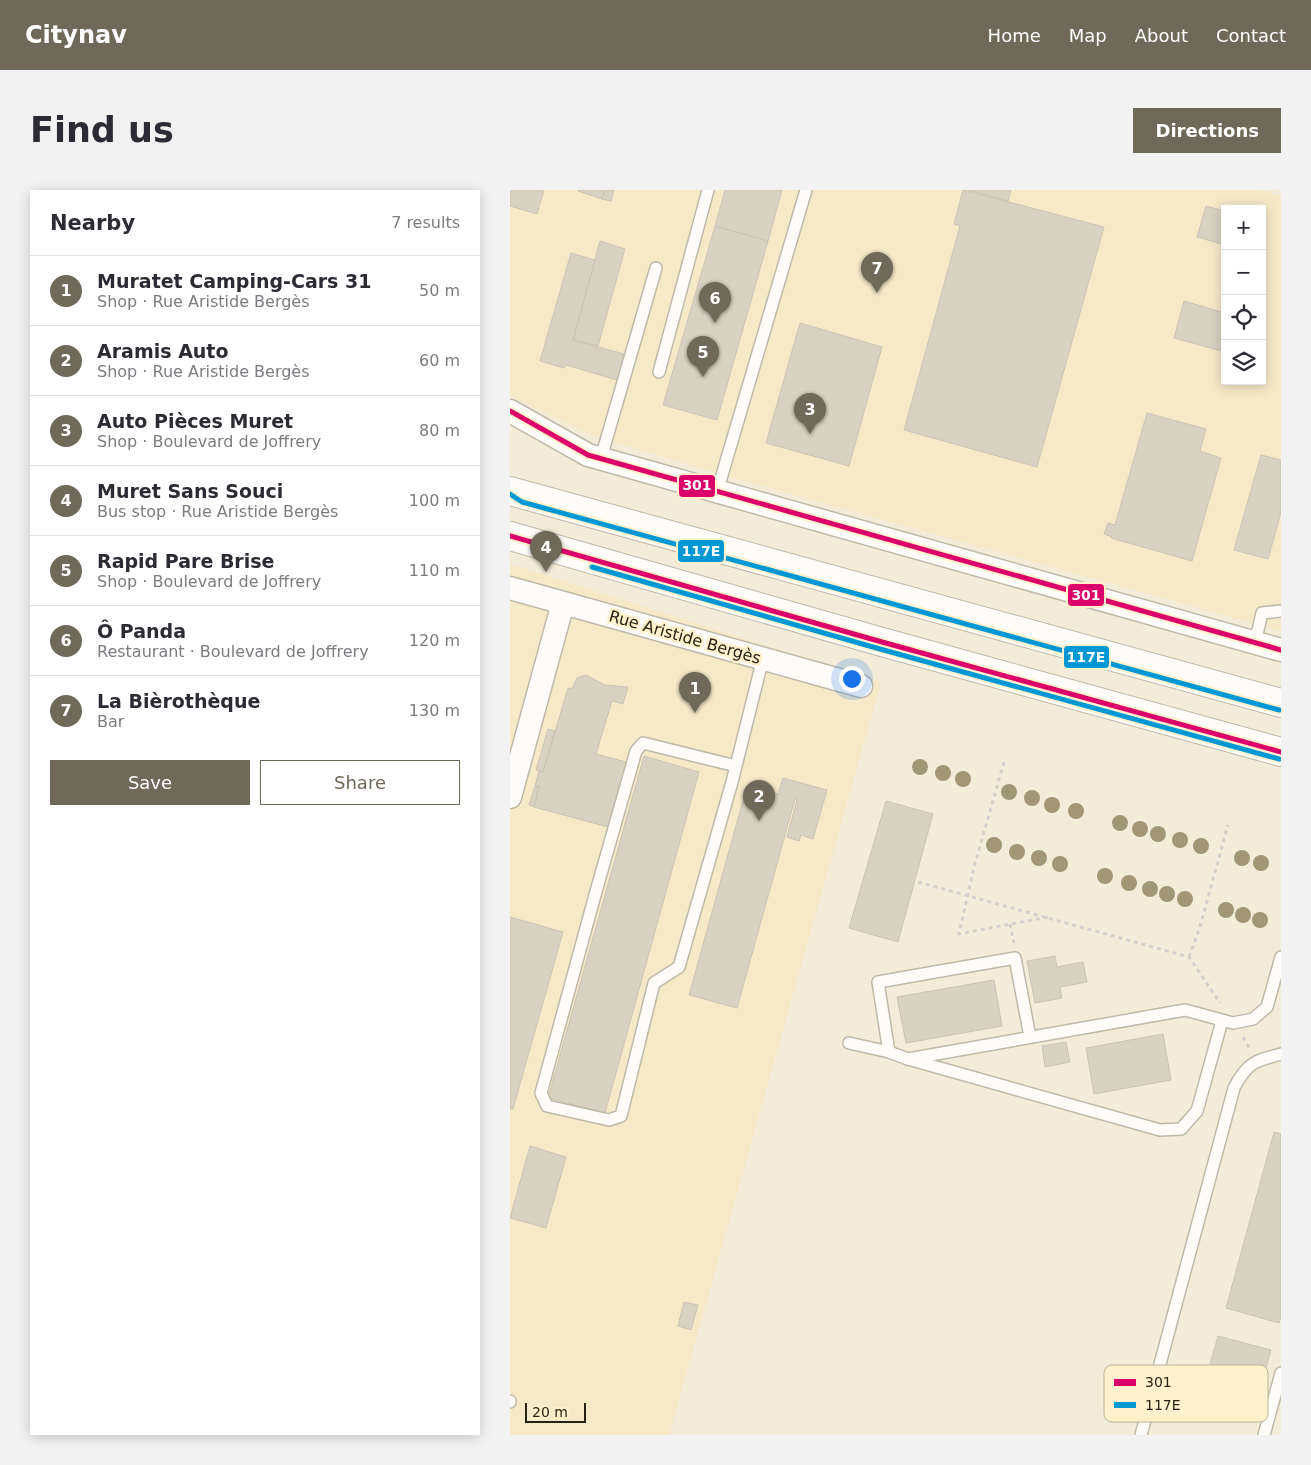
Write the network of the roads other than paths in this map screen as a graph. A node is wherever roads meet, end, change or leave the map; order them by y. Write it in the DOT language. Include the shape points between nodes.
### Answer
graph roads {
  1 [pos="708,190"];
  2 [pos="806,190"];
  3 [pos="656,268"];
  4 [pos="659,372"];
  5 [pos="510,411"];
  6 [pos="601,458"];
  7 [pos="515,490"];
  8 [pos="717,492"];
  9 [pos="510,536"];
  10 [pos="510,588"];
  11 [pos="563,603"];
  12 [pos="1281,611"];
  13 [pos="1255,643"];
  14 [pos="1281,650"];
  15 [pos="763,658"];
  16 [pos="861,686"];
  17 [pos="1281,703"];
  18 [pos="1281,752"];
  19 [pos="736,766"];
  20 [pos="510,797"];
  21 [pos="1281,957"];
  22 [pos="1228,1022"];
  23 [pos="1030,1037"];
  24 [pos="850,1043"];
  25 [pos="889,1052"];
  26 [pos="1281,1054"];
  27 [pos="908,1059"];
  28 [pos="1160,1365"];
  29 [pos="1281,1373"];
  30 [pos="1268,1420"];
  31 [pos="1144,1422"];
  32 [pos="1268,1422"];
  33 [pos="1141,1435"];
  34 [pos="1264,1435"];
  1 -- 4 [label="lane"];
  2 -- 8 [label="lane"];
  3 -- 6 [label="lane"];
  5 -- 6 [label="street" via="588,455"];
  6 -- 8 [label="street"];
  7 -- 17 [label="main road"];
  8 -- 13 [label="street"];
  9 -- 18 [label="main road"];
  10 -- 11 [label="street, Rue Aristide Bergès"];
  11 -- 15 [label="street, Rue Aristide Bergès"];
  11 -- 20 [label="street"];
  12 -- 13 [label="lane" via="1262,614"];
  13 -- 14 [label="street"];
  15 -- 16 [label="street, Rue Aristide Bergès"];
  15 -- 19 [label="lane"];
  19 -- 19 [label="lane" via="679,967 654,983 621,1116 608,1120 548,1106 541,1093 636,752 643,743"];
  21 -- 22 [label="lane" via="1267,1007 1253,1019"];
  22 -- 23 [label="lane" via="1186,1010"];
  22 -- 27 [label="lane" via="1197,1111 1181,1129 1160,1130"];
  23 -- 25 [label="lane" via="1016,958 878,982"];
  23 -- 27 [label="lane"];
  24 -- 25 [label="lane"];
  25 -- 27 [label="lane"];
  26 -- 28 [label="lane" via="1257,1060 1243,1072 1234,1088"];
  29 -- 30 [label="lane"];
  31 -- 33 [label="lane"];
  32 -- 34 [label="lane"];
}
